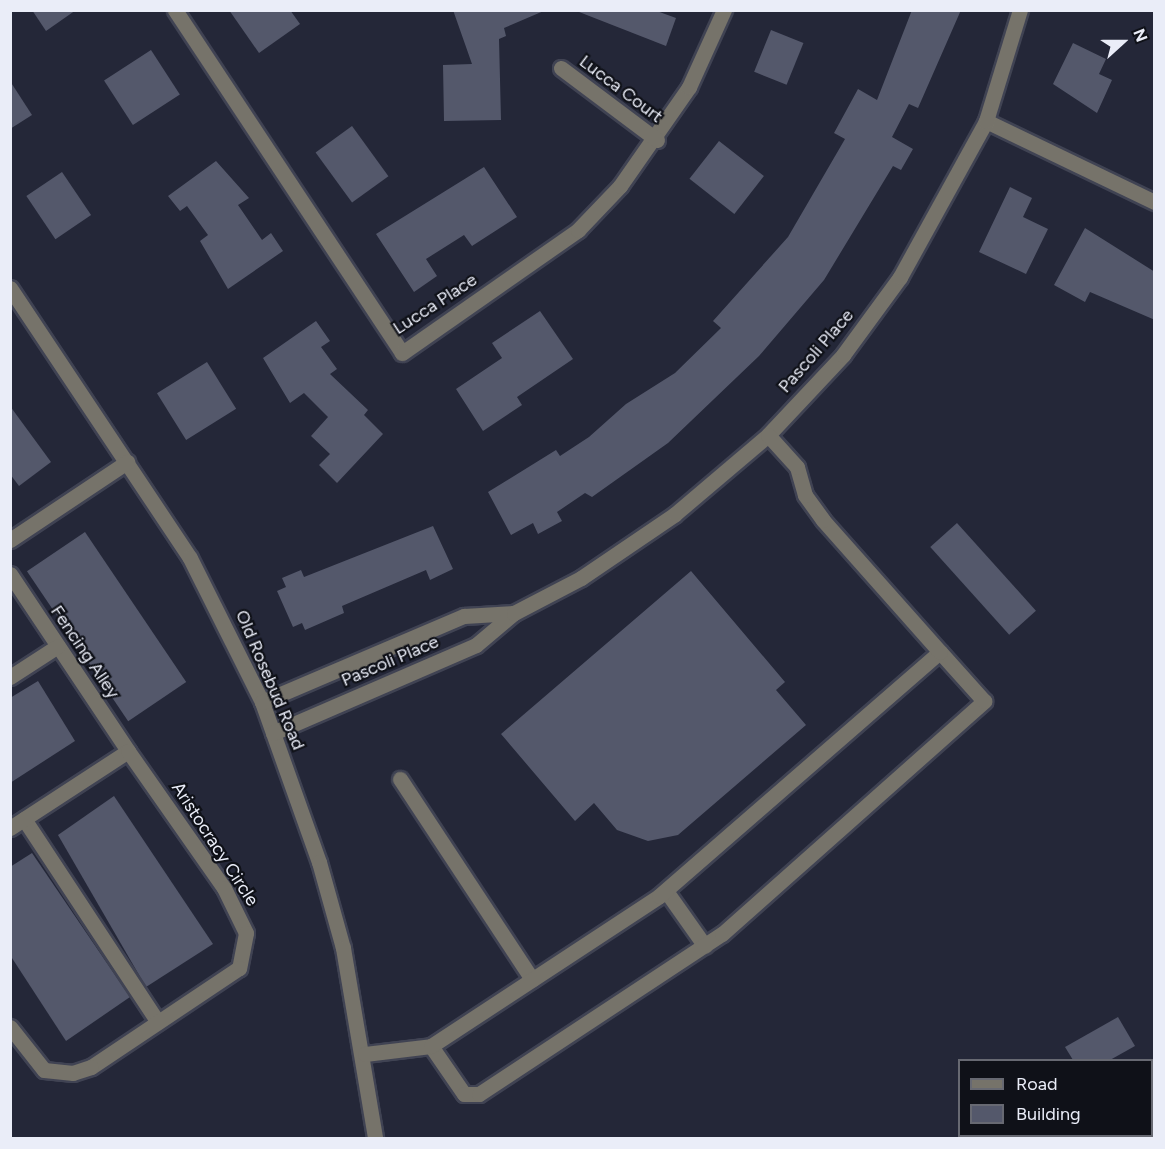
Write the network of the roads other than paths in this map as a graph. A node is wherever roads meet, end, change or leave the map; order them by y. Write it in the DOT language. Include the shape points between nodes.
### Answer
graph roads {
  1 [pos="175,10"];
  2 [pos="723,10"];
  3 [pos="1020,10"];
  4 [pos="561,68"];
  5 [pos="986,121"];
  6 [pos="657,140"];
  7 [pos="1155,202"];
  8 [pos="10,288"];
  9 [pos="768,435"];
  10 [pos="127,462"];
  11 [pos="10,540"];
  12 [pos="10,574"];
  13 [pos="514,613"];
  14 [pos="58,646"];
  15 [pos="940,652"];
  16 [pos="10,677"];
  17 [pos="262,702"];
  18 [pos="273,733"];
  19 [pos="128,751"];
  20 [pos="400,779"];
  21 [pos="17,823"];
  22 [pos="666,891"];
  23 [pos="705,946"];
  24 [pos="532,979"];
  25 [pos="158,1022"];
  26 [pos="10,1027"];
  27 [pos="430,1046"];
  28 [pos="365,1054"];
  29 [pos="375,1138"];
  1 -- 6 [label="street, Lucca Place" via="402,353 578,230"];
  2 -- 6 [label="street, Lucca Place" via="689,87"];
  3 -- 5 [label="street, Pascoli Place"];
  4 -- 6 [label="street, Lucca Court"];
  5 -- 7 [label="street"];
  5 -- 9 [label="street, Pascoli Place" via="900,277 843,355"];
  8 -- 10 [label="street, Old Rosebud Road"];
  9 -- 13 [label="street, Pascoli Place" via="675,514 580,579"];
  9 -- 15 [label="street" via="797,467 816,513"];
  10 -- 11 [label="street"];
  10 -- 17 [label="street, Old Rosebud Road" via="190,558"];
  12 -- 14 [label="street, Fencing Alley"];
  13 -- 17 [label="street, Pascoli Place" via="464,616"];
  13 -- 18 [label="street, Pascoli Place" via="476,645"];
  14 -- 16 [label="street"];
  14 -- 19 [label="street, Fencing Alley"];
  15 -- 22 [label="street"];
  15 -- 23 [label="street" via="984,701"];
  17 -- 18 [label="street, Old Rosebud Road"];
  18 -- 28 [label="street, Old Rosebud Road" via="319,862"];
  19 -- 21 [label="street"];
  19 -- 25 [label="street, Aristocracy Circle" via="229,896 246,933 239,968"];
  20 -- 24 [label="street"];
  21 -- 25 [label="street"];
  22 -- 23 [label="street"];
  22 -- 24 [label="street"];
  23 -- 27 [label="street" via="479,1094 464,1094"];
  24 -- 27 [label="street"];
  25 -- 26 [label="street, Aristocracy Circle" via="91,1067 59,1074 33,1062"];
  27 -- 28 [label="street"];
  28 -- 29 [label="street, Old Rosebud Road"];
}
